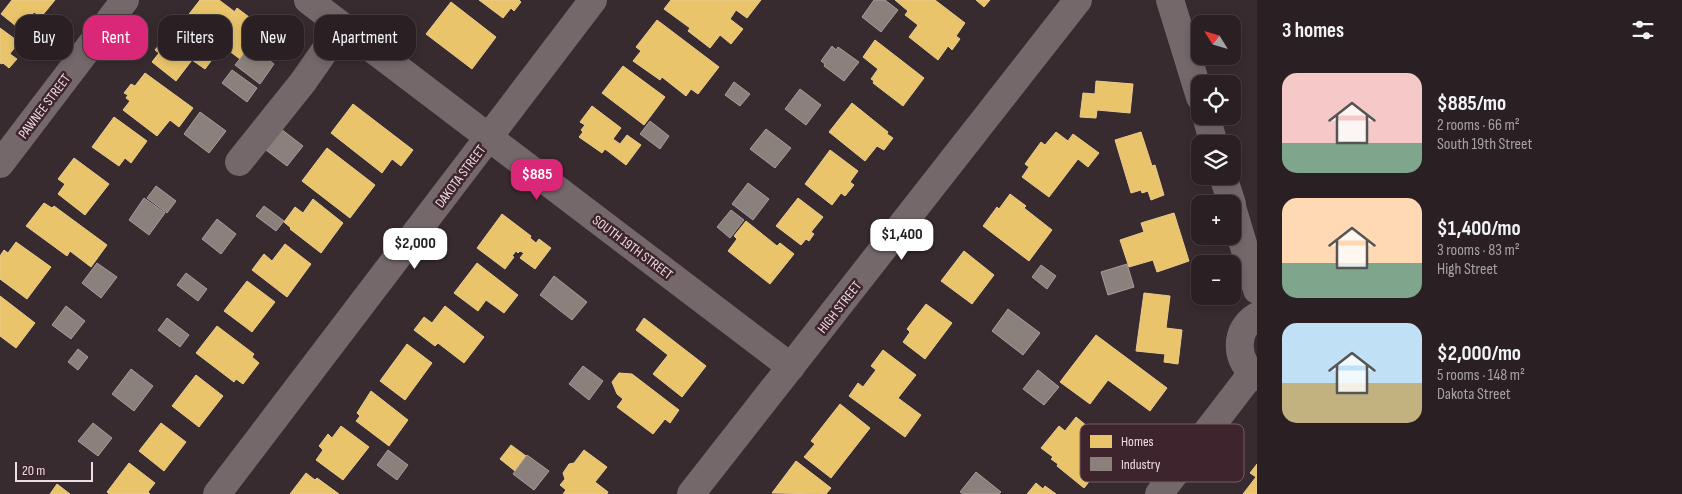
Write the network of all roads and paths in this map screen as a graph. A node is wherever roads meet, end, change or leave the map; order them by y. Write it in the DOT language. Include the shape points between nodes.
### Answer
graph roads {
  1 [pos="125,0"];
  2 [pos="308,0"];
  3 [pos="593,0"];
  4 [pos="1078,0"];
  5 [pos="1170,0"];
  6 [pos="328,15"];
  7 [pos="318,60"];
  8 [pos="387,60"];
  9 [pos="1193,75"];
  10 [pos="489,138"];
  11 [pos="239,162"];
  12 [pos="0,164"];
  13 [pos="1241,236"];
  14 [pos="1257,290"];
  15 [pos="1257,316"];
  16 [pos="791,367"];
  17 [pos="1255,375"];
  18 [pos="1215,424"];
  19 [pos="1169,482"];
  20 [pos="218,494"];
  21 [pos="691,494"];
  22 [pos="1159,494"];
  1 -- 12 [label="street, PAWNEE STREET"];
  2 -- 6 [label="street, SOUTH 19TH STREET"];
  3 -- 10 [label="street, DAKOTA STREET"];
  4 -- 16 [label="street, HIGH STREET"];
  5 -- 9 [label="street"];
  7 -- 11 [label="street"];
  8 -- 10 [label="street, SOUTH 19TH STREET"];
  10 -- 16 [label="street, SOUTH 19TH STREET"];
  10 -- 20 [label="street, DAKOTA STREET"];
  13 -- 14 [label="street"];
  15 -- 17 [label="street" via="1244,329 1239,341 1244,364"];
  16 -- 21 [label="street, HIGH STREET"];
  17 -- 18 [label="street"];
  19 -- 22 [label="street"];
}
